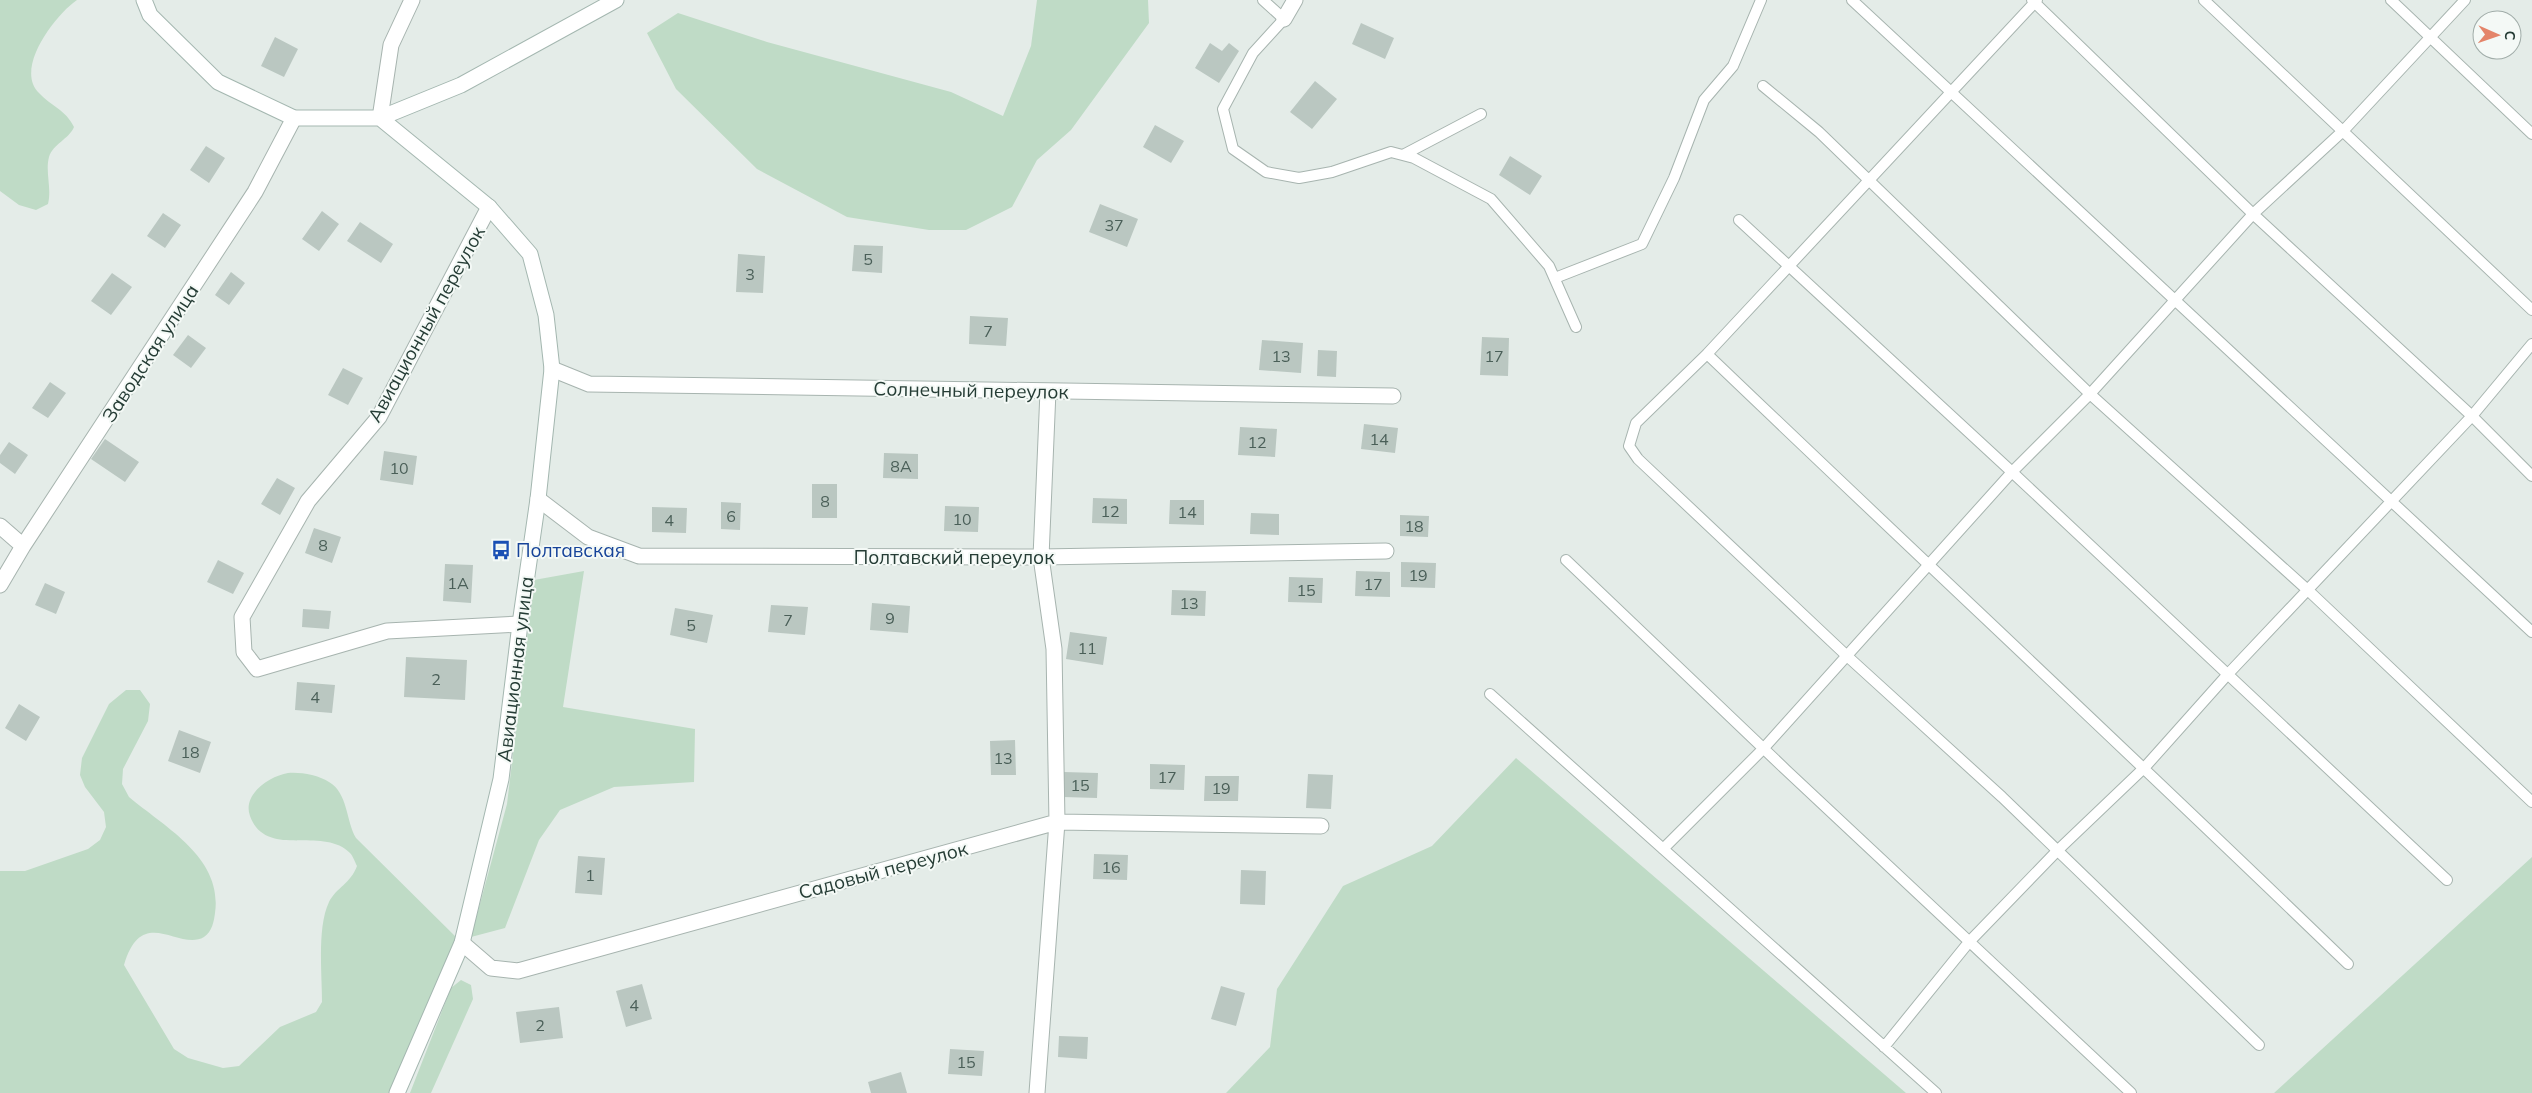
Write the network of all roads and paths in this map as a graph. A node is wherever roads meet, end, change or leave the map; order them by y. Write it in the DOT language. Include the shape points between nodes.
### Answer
graph roads {
  1 [pos="144,0"];
  2 [pos="412,0"];
  3 [pos="616,0"];
  4 [pos="1263,0"];
  5 [pos="1296,0"];
  6 [pos="1761,0"];
  7 [pos="1852,0"];
  8 [pos="2204,0"];
  9 [pos="2391,0"];
  10 [pos="2465,0"];
  11 [pos="2035,1"];
  12 [pos="1284,19"];
  13 [pos="2430,37"];
  14 [pos="1764,86"];
  15 [pos="1951,92"];
  16 [pos="1481,114"];
  17 [pos="294,118"];
  18 [pos="380,118"];
  19 [pos="2344,130"];
  20 [pos="2532,134"];
  21 [pos="1403,156"];
  22 [pos="1869,181"];
  23 [pos="489,207"];
  24 [pos="2253,214"];
  25 [pos="1739,220"];
  26 [pos="1789,266"];
  27 [pos="1555,278"];
  28 [pos="2175,301"];
  29 [pos="2532,310"];
  30 [pos="1576,327"];
  31 [pos="2532,344"];
  32 [pos="1707,354"];
  33 [pos="552,369"];
  34 [pos="1048,391"];
  35 [pos="2090,394"];
  36 [pos="1392,396"];
  37 [pos="2472,416"];
  38 [pos="2012,472"];
  39 [pos="2532,476"];
  40 [pos="538,499"];
  41 [pos="2391,500"];
  42 [pos="0,526"];
  43 [pos="23,546"];
  44 [pos="1386,551"];
  45 [pos="1041,557"];
  46 [pos="1566,560"];
  47 [pos="1928,566"];
  48 [pos="0,585"];
  49 [pos="2306,589"];
  50 [pos="520,624"];
  51 [pos="2532,632"];
  52 [pos="1846,656"];
  53 [pos="2228,674"];
  54 [pos="1490,694"];
  55 [pos="1764,749"];
  56 [pos="2145,767"];
  57 [pos="2532,802"];
  58 [pos="1057,822"];
  59 [pos="1321,826"];
  60 [pos="1663,849"];
  61 [pos="2057,851"];
  62 [pos="2447,880"];
  63 [pos="1969,942"];
  64 [pos="462,943"];
  65 [pos="2348,964"];
  66 [pos="2260,1045"];
  67 [pos="1884,1047"];
  68 [pos="397,1093"];
  69 [pos="1037,1093"];
  70 [pos="1936,1093"];
  71 [pos="2131,1093"];
  1 -- 17 [label="street" via="150,15 218,82"];
  2 -- 18 [label="street" via="391,45"];
  3 -- 18 [label="street" via="461,85"];
  4 -- 12 [label="lane"];
  5 -- 12 [label="street"];
  6 -- 27 [label="lane" via="1732,66 1704,100 1674,178 1642,244"];
  7 -- 15 [label="lane"];
  8 -- 19 [label="lane"];
  9 -- 13 [label="lane"];
  10 -- 13 [label="lane"];
  11 -- 15 [label="lane"];
  11 -- 24 [label="lane"];
  12 -- 21 [label="lane" via="1253,53 1223,109 1233,149 1266,172 1299,178 1332,172 1391,152"];
  13 -- 19 [label="lane"];
  13 -- 20 [label="lane"];
  14 -- 22 [label="lane" via="1819,132"];
  15 -- 22 [label="lane"];
  15 -- 28 [label="lane"];
  16 -- 21 [label="lane"];
  17 -- 18 [label="street"];
  17 -- 43 [label="street, Заводская улица" via="255,192"];
  18 -- 23 [label="street, Авиационная улица"];
  19 -- 24 [label="lane"];
  19 -- 29 [label="lane"];
  21 -- 27 [label="lane" via="1414,158 1492,199 1549,266"];
  22 -- 26 [label="lane"];
  22 -- 35 [label="lane"];
  23 -- 33 [label="street, Авиационная улица" via="530,254 546,315"];
  23 -- 50 [label="street, Авиационный переулок" via="379,417 308,501 242,617 244,652 257,669 387,630"];
  24 -- 28 [label="lane"];
  24 -- 37 [label="lane"];
  25 -- 26 [label="lane"];
  26 -- 32 [label="lane"];
  26 -- 38 [label="lane"];
  27 -- 30 [label="lane"];
  28 -- 35 [label="lane"];
  28 -- 41 [label="lane"];
  31 -- 37 [label="lane"];
  32 -- 47 [label="lane"];
  32 -- 52 [label="lane" via="1636,423 1629,446 1638,459"];
  33 -- 34 [label="street, Солнечный переулок" via="589,384"];
  33 -- 40 [label="street, Авиационная улица"];
  34 -- 36 [label="street, Солнечный переулок"];
  34 -- 45 [label="street"];
  35 -- 38 [label="lane"];
  35 -- 49 [label="lane"];
  37 -- 39 [label="lane"];
  37 -- 41 [label="lane"];
  38 -- 47 [label="lane"];
  38 -- 53 [label="lane"];
  40 -- 45 [label="street, Полтавский переулок" via="588,537 639,556"];
  40 -- 50 [label="street, Авиационная улица"];
  41 -- 49 [label="lane"];
  41 -- 51 [label="lane"];
  42 -- 43 [label="street"];
  43 -- 48 [label="street, Заводская улица"];
  44 -- 45 [label="street, Полтавский переулок"];
  45 -- 58 [label="street" via="1054,649"];
  46 -- 55 [label="lane"];
  47 -- 52 [label="lane"];
  47 -- 56 [label="lane"];
  49 -- 53 [label="lane"];
  49 -- 57 [label="lane"];
  50 -- 64 [label="street, Авиационная улица" via="501,779"];
  52 -- 55 [label="lane"];
  52 -- 61 [label="lane"];
  53 -- 56 [label="lane"];
  53 -- 62 [label="lane"];
  54 -- 60 [label="lane"];
  55 -- 60 [label="lane"];
  55 -- 63 [label="lane"];
  56 -- 61 [label="lane"];
  56 -- 65 [label="lane"];
  58 -- 59 [label="street, Садовый переулок"];
  58 -- 64 [label="street, Садовый переулок" via="518,971 491,968"];
  58 -- 69 [label="street"];
  60 -- 67 [label="lane"];
  61 -- 63 [label="lane"];
  61 -- 66 [label="lane"];
  63 -- 67 [label="lane"];
  63 -- 71 [label="lane"];
  64 -- 68 [label="street, Авиационная улица"];
  67 -- 70 [label="lane"];
}
